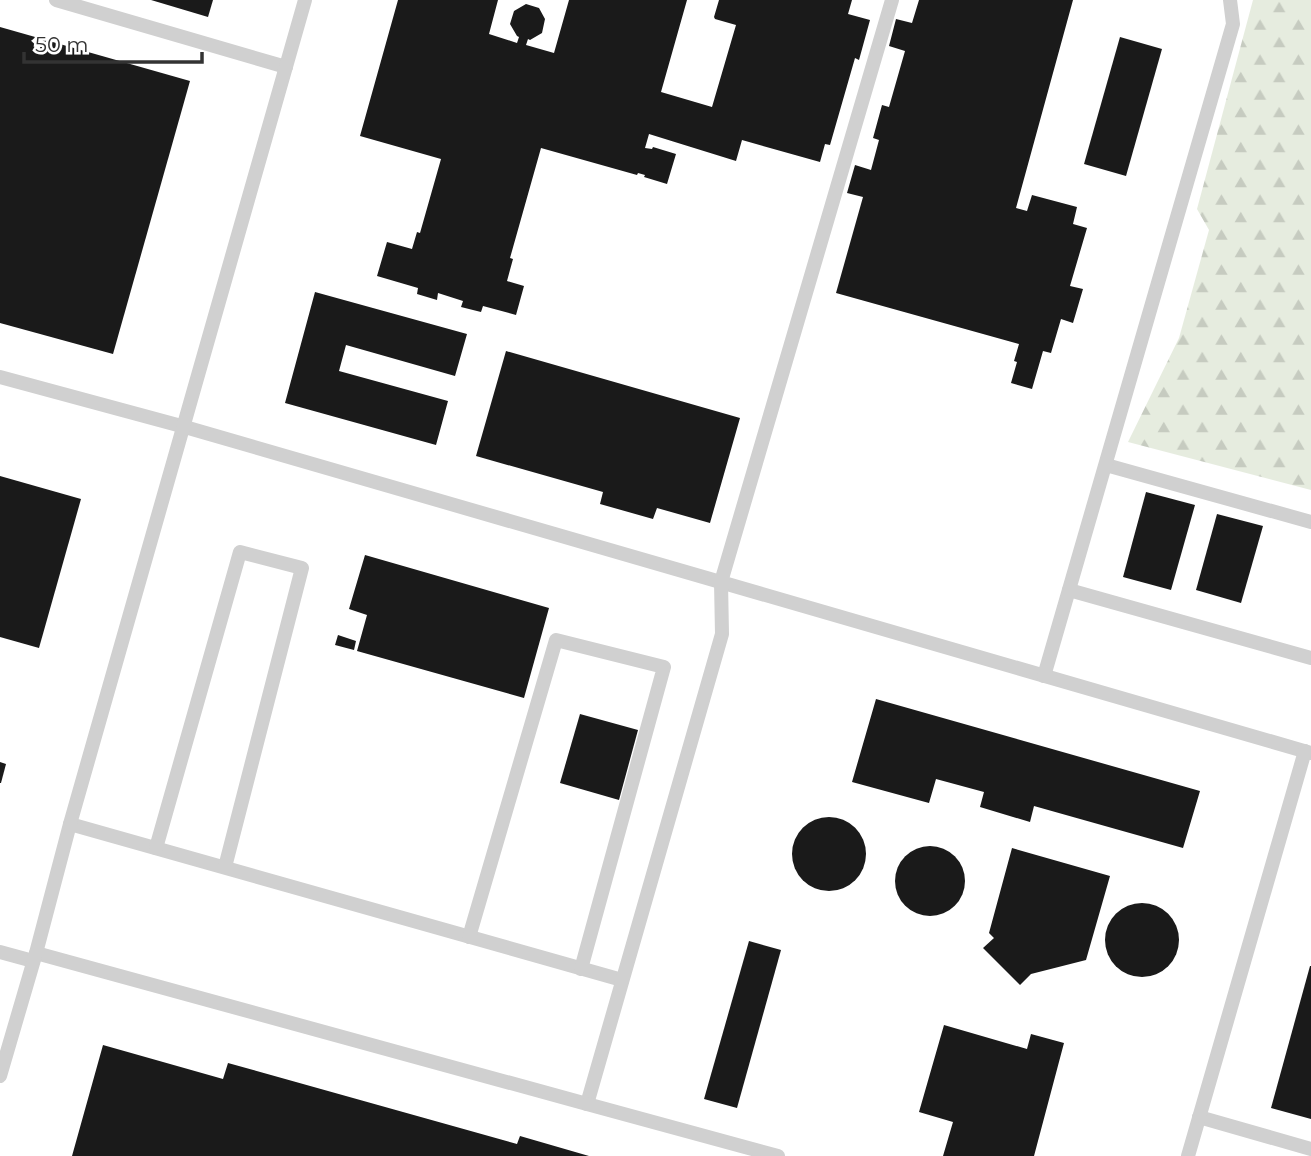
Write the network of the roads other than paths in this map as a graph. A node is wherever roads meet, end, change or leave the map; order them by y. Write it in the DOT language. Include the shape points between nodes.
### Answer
graph roads {
  1 [pos="56,0"];
  2 [pos="305,0"];
  3 [pos="892,0"];
  4 [pos="1230,0"];
  5 [pos="286,67"];
  6 [pos="0,377"];
  7 [pos="185,427"];
  8 [pos="1105,465"];
  9 [pos="1311,522"];
  10 [pos="720,582"];
  11 [pos="1069,590"];
  12 [pos="1311,658"];
  13 [pos="1044,676"];
  14 [pos="1308,752"];
  15 [pos="70,824"];
  16 [pos="156,848"];
  17 [pos="225,867"];
  18 [pos="469,937"];
  19 [pos="0,952"];
  20 [pos="35,957"];
  21 [pos="581,969"];
  22 [pos="622,981"];
  23 [pos="0,1076"];
  24 [pos="587,1104"];
  25 [pos="1199,1117"];
  26 [pos="1311,1149"];
  27 [pos="778,1156"];
  28 [pos="1188,1156"];
  1 -- 5 [label="lane"];
  2 -- 5 [label="lane"];
  3 -- 10 [label="lane"];
  4 -- 8 [label="lane" via="1233,24"];
  5 -- 7 [label="lane"];
  6 -- 7 [label="lane"];
  7 -- 10 [label="lane"];
  7 -- 15 [label="lane"];
  8 -- 9 [label="lane"];
  8 -- 11 [label="lane"];
  10 -- 13 [label="lane"];
  10 -- 22 [label="lane" via="722,634"];
  11 -- 12 [label="lane"];
  11 -- 13 [label="lane"];
  13 -- 14 [label="lane"];
  14 -- 25 [label="lane"];
  15 -- 16 [label="lane"];
  15 -- 20 [label="lane"];
  16 -- 17 [label="lane"];
  16 -- 17 [label="lane" via="240,552 302,568"];
  17 -- 18 [label="lane"];
  18 -- 21 [label="lane"];
  18 -- 21 [label="lane" via="556,640 664,667"];
  19 -- 20 [label="lane"];
  20 -- 23 [label="lane"];
  20 -- 24 [label="lane"];
  21 -- 22 [label="lane"];
  22 -- 24 [label="lane"];
  24 -- 27 [label="lane"];
  25 -- 26 [label="lane"];
  25 -- 28 [label="lane"];
}
